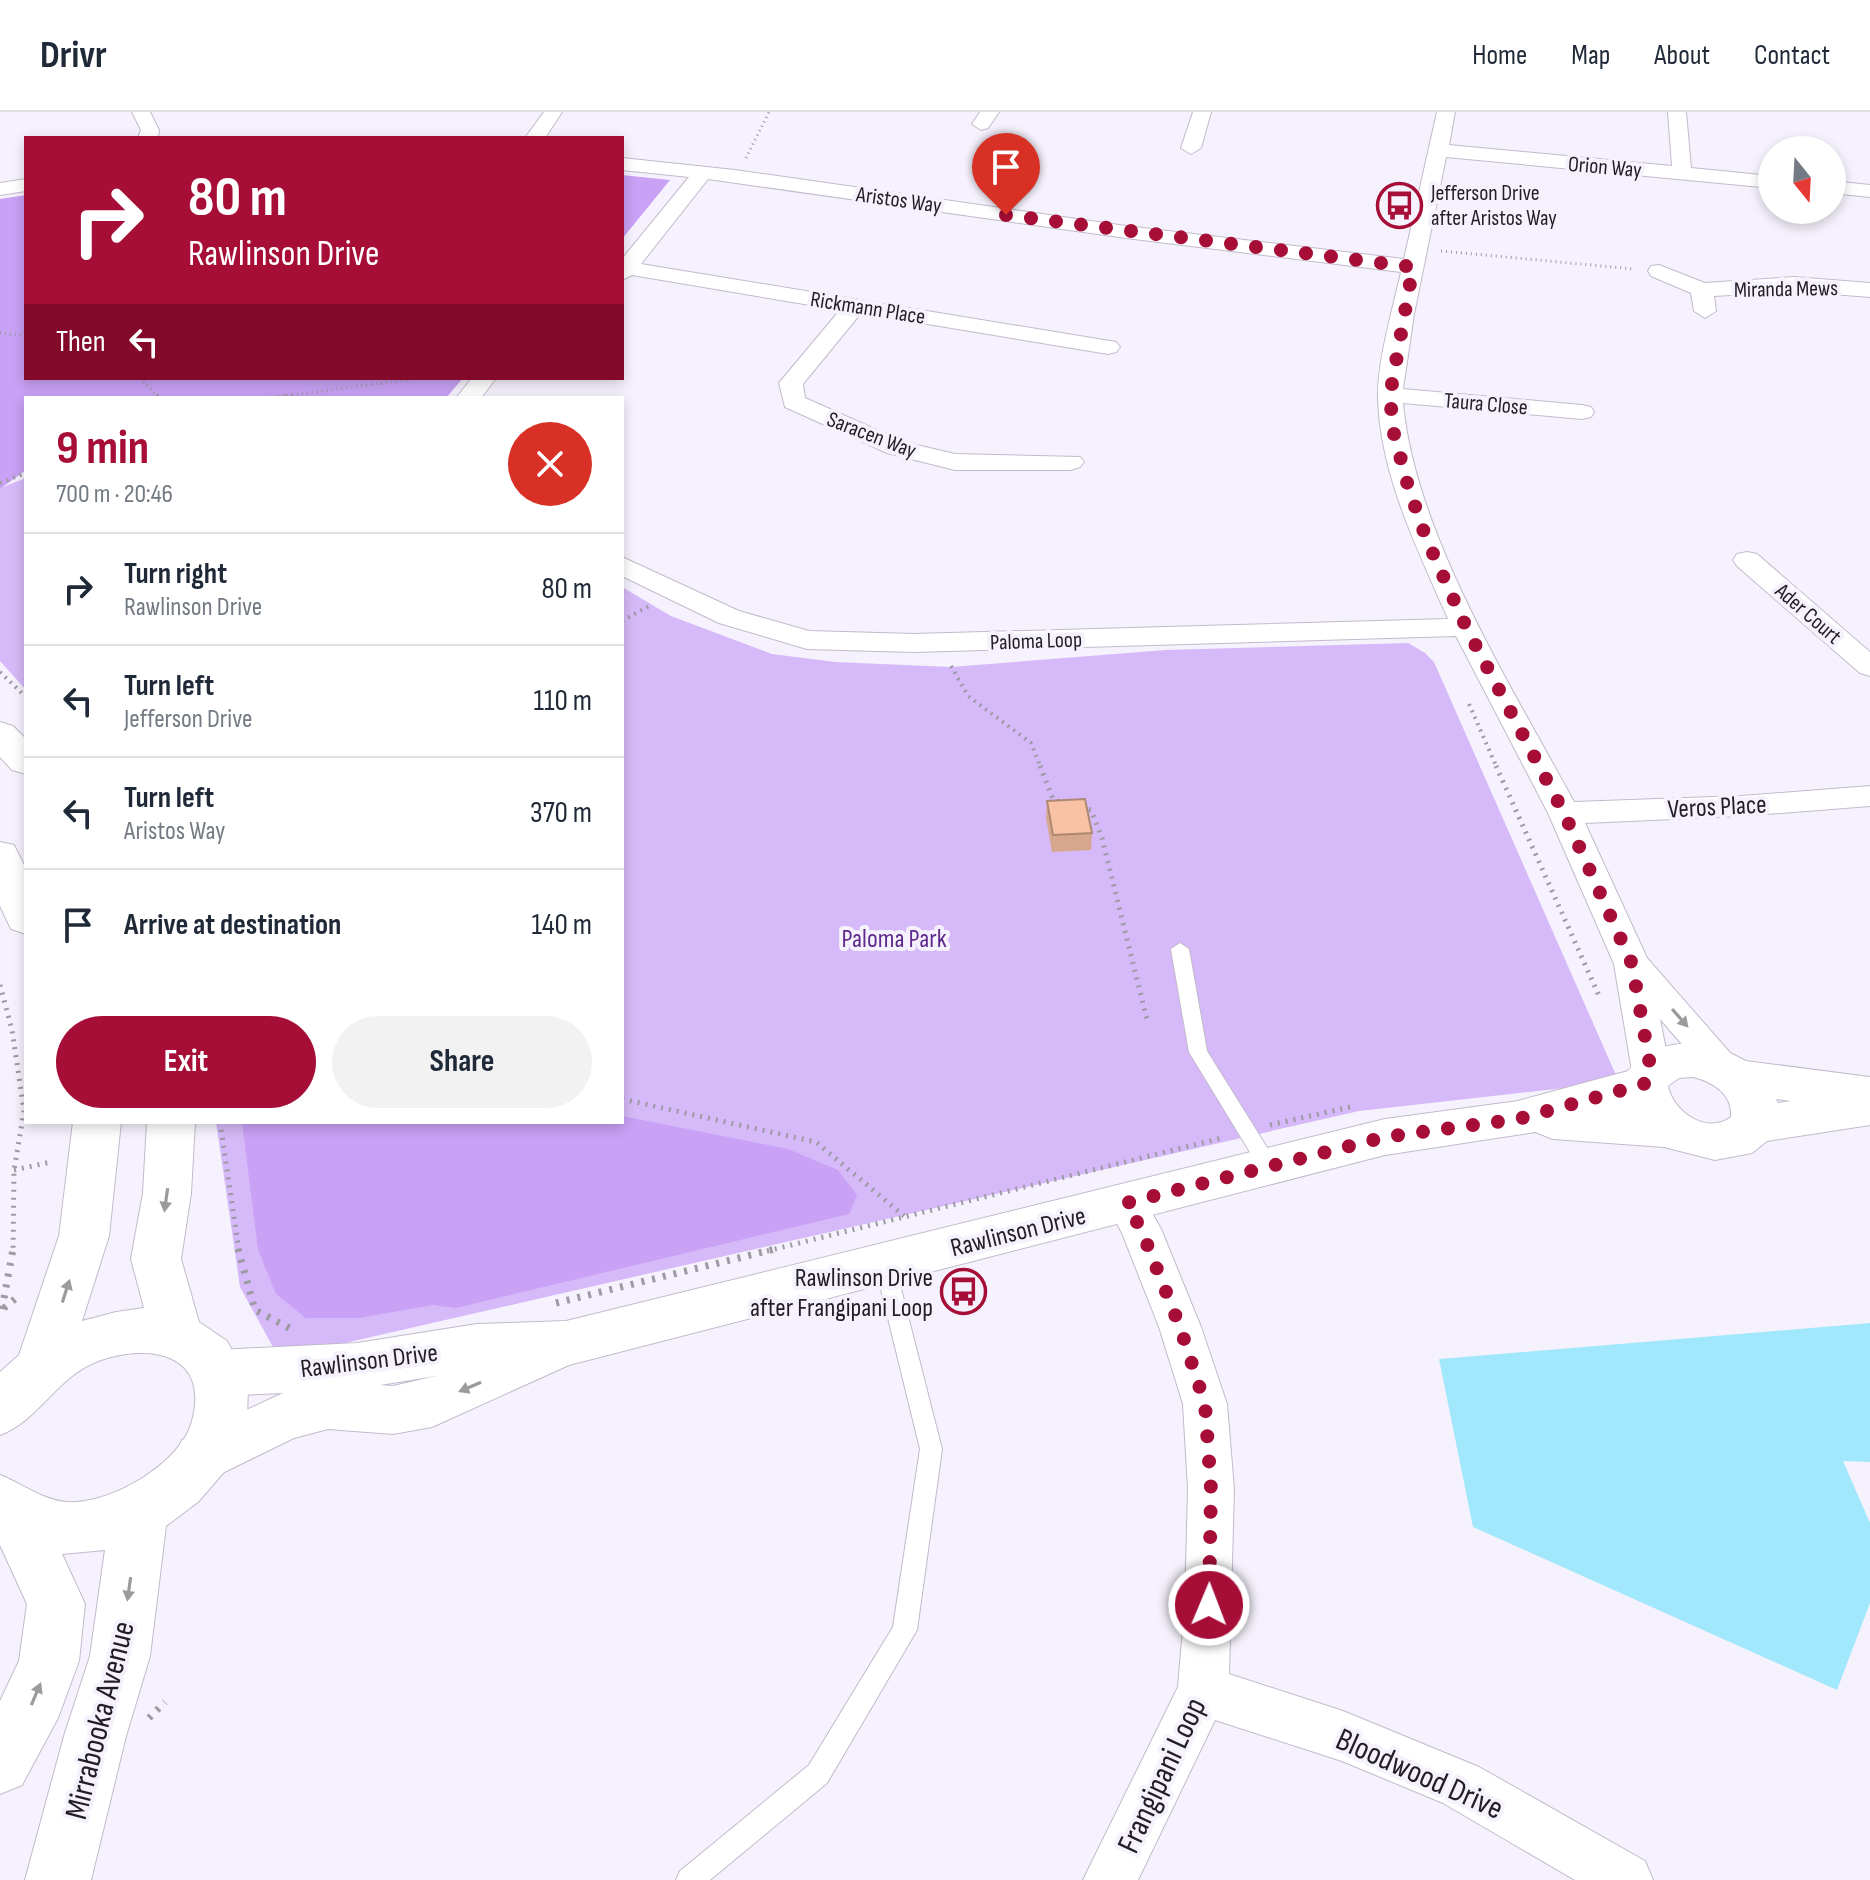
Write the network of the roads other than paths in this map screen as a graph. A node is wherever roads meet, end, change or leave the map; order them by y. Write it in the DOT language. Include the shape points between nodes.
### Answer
graph roads {
  1 [pos="141,112"];
  2 [pos="553,112"];
  3 [pos="1202,112"];
  4 [pos="1446,112"];
  5 [pos="1677,112"];
  6 [pos="148,136"];
  7 [pos="536,136"];
  8 [pos="1191,148"];
  9 [pos="1438,150"];
  10 [pos="624,164"];
  11 [pos="1682,173"];
  12 [pos="702,174"];
  13 [pos="1758,181"];
  14 [pos="24,185"];
  15 [pos="1846,188"];
  16 [pos="0,189"];
  17 [pos="1870,191"];
  18 [pos="1415,258"];
  19 [pos="625,270"];
  20 [pos="1659,271"];
  21 [pos="1870,290"];
  22 [pos="856,305"];
  23 [pos="1108,347"];
  24 [pos="482,380"];
  25 [pos="1390,395"];
  26 [pos="470,396"];
  27 [pos="1582,412"];
  28 [pos="1071,462"];
  29 [pos="1747,560"];
  30 [pos="624,566"];
  31 [pos="1466,627"];
  32 [pos="1870,667"];
  33 [pos="0,734"];
  34 [pos="24,760"];
  35 [pos="1870,796"];
  36 [pos="1564,813"];
  37 [pos="0,855"];
  38 [pos="24,914"];
  39 [pos="1180,949"];
  40 [pos="1632,964"];
  41 [pos="1731,1074"];
  42 [pos="1647,1077"];
  43 [pos="1870,1093"];
  44 [pos="1870,1107"];
  45 [pos="1518,1119"];
  46 [pos="97,1124"];
  47 [pos="171,1124"];
  48 [pos="1754,1125"];
  49 [pos="1671,1129"];
  50 [pos="1269,1167"];
  51 [pos="1126,1203"];
  52 [pos="885,1265"];
  53 [pos="177,1335"];
  54 [pos="566,1343"];
  55 [pos="42,1365"];
  56 [pos="219,1373"];
  57 [pos="0,1411"];
  58 [pos="202,1458"];
  59 [pos="8,1509"];
  60 [pos="139,1512"];
  61 [pos="1203,1691"];
  62 [pos="0,1763"];
  63 [pos="58,1880"];
  64 [pos="689,1880"];
  65 [pos="1110,1880"];
  66 [pos="1626,1880"];
  1 -- 6 [label="street"];
  2 -- 7 [label="street"];
  3 -- 8 [label="street"];
  4 -- 9 [label="street"];
  5 -- 11 [label="street"];
  9 -- 11 [label="street, Orion Way"];
  9 -- 18 [label="street"];
  10 -- 12 [label="street, Aristos Way"];
  11 -- 13 [label="street, Orion Way"];
  12 -- 18 [label="street, Aristos Way" via="1126,232"];
  12 -- 19 [label="street"];
  14 -- 16 [label="street"];
  15 -- 17 [label="street"];
  18 -- 25 [label="street"];
  19 -- 22 [label="street, Rickmann Place"];
  20 -- 21 [label="street, Miranda Mews" via="1703,300 1794,284"];
  22 -- 23 [label="street, Rickmann Place"];
  22 -- 28 [label="street, Saracen Way" via="791,383 794,402 896,448 955,462"];
  24 -- 26 [label="street"];
  25 -- 27 [label="street, Taura Close"];
  25 -- 31 [label="street" via="1408,486"];
  29 -- 32 [label="street, Ader Court"];
  30 -- 31 [label="street, Paloma Loop" via="729,617 807,640 914,643"];
  31 -- 36 [label="street"];
  33 -- 34 [label="street"];
  35 -- 36 [label="street, Veros Place"];
  36 -- 40 [label="street"];
  37 -- 38 [label="street"];
  39 -- 50 [label="lane" via="1198,1052"];
  40 -- 41 [label="street, one-way"];
  40 -- 42 [label="street"];
  41 -- 42 [label="street, Rawlinson Drive" via="1706,1062 1684,1060 1665,1062"];
  41 -- 43 [label="street, Rawlinson Drive"];
  41 -- 48 [label="street" via="1755,1101"];
  42 -- 45 [label="street, Rawlinson Drive"];
  42 -- 49 [label="street" via="1649,1107"];
  44 -- 48 [label="street, Rawlinson Drive"];
  45 -- 49 [label="street, Rawlinson Drive"];
  45 -- 50 [label="street, Rawlinson Drive" via="1385,1137"];
  55 -- 46 [label="street, one-way" via="84,1236"];
  47 -- 53 [label="street, one-way" via="156,1259"];
  48 -- 49 [label="street, Rawlinson Drive" via="1735,1140 1715,1142"];
  50 -- 51 [label="street, Rawlinson Drive"];
  51 -- 52 [label="street, Rawlinson Drive"];
  51 -- 61 [label="street, Frangipani Loop" via="1180,1327 1205,1404 1211,1489"];
  52 -- 54 [label="street, Rawlinson Drive"];
  52 -- 64 [label="lane" via="931,1449 905,1630 818,1774"];
  53 -- 55 [label="street" via="146,1330 111,1333"];
  53 -- 56 [label="street" via="203,1350"];
  54 -- 56 [label="street, Rawlinson Drive" via="477,1347 357,1366"];
  54 -- 58 [label="street, Rawlinson Drive, one-way" via="432,1403 393,1410 328,1405 282,1417"];
  55 -- 57 [label="street"];
  56 -- 58 [label="street" via="223,1399 218,1429"];
  58 -- 60 [label="street" via="175,1488"];
  59 -- 60 [label="street" via="42,1528 72,1530"];
  62 -- 59 [label="street, one-way" via="49,1661 56,1604"];
  60 -- 63 [label="street, Mirrabooka Avenue, one-way" via="120,1656"];
  61 -- 65 [label="street, Frangipani Loop"];
  61 -- 66 [label="street, Bloodwood Drive" via="1343,1736 1461,1785"];
}
